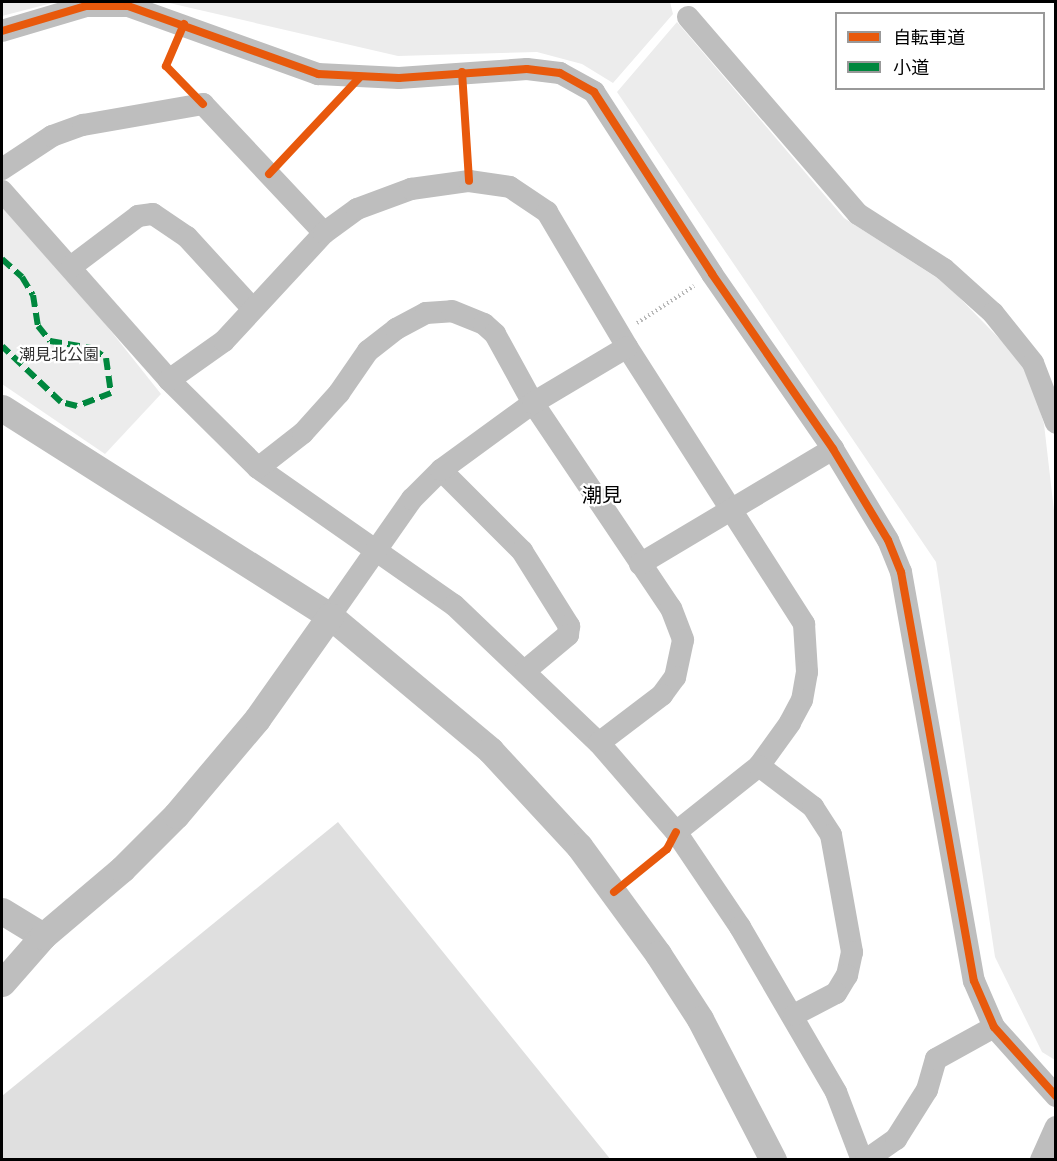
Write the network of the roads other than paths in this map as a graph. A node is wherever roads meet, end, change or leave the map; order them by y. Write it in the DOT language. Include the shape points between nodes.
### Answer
graph roads {
  1 [pos="688,17"];
  2 [pos="2,31"];
  3 [pos="2,169"];
  4 [pos="2,191"];
  5 [pos="324,233"];
  6 [pos="72,266"];
  7 [pos="252,308"];
  8 [pos="624,340"];
  9 [pos="169,380"];
  10 [pos="533,403"];
  11 [pos="2,408"];
  12 [pos="1056,423"];
  13 [pos="833,449"];
  14 [pos="258,468"];
  15 [pos="441,470"];
  16 [pos="732,511"];
  17 [pos="375,550"];
  18 [pos="640,564"];
  19 [pos="330,616"];
  20 [pos="526,670"];
  21 [pos="599,743"];
  22 [pos="759,766"];
  23 [pos="676,832"];
  24 [pos="2,910"];
  25 [pos="43,936"];
  26 [pos="2,983"];
  27 [pos="794,1016"];
  28 [pos="994,1027"];
  29 [pos="1056,1096"];
  30 [pos="1056,1127"];
  31 [pos="773,1160"];
  32 [pos="864,1160"];
  33 [pos="1041,1160"];
  1 -- 12 [label="street" via="858,214 944,269 993,313 1033,363"];
  2 -- 13 [label="street" via="86,6 128,6 184,24 290,68 359,78 527,69 560,74 594,92 712,274"];
  3 -- 5 [label="street" via="52,136 83,125 203,104"];
  4 -- 6 [label="street"];
  5 -- 7 [label="street"];
  5 -- 8 [label="street" via="357,209 411,189 469,180 510,187 547,212"];
  6 -- 7 [label="street" via="138,216 153,214 187,237"];
  6 -- 9 [label="street"];
  7 -- 9 [label="street" via="224,341"];
  8 -- 10 [label="street"];
  8 -- 16 [label="street"];
  9 -- 14 [label="street"];
  10 -- 14 [label="street" via="495,334 484,324 452,310 426,313 368,351 339,393 303,433"];
  10 -- 15 [label="street"];
  10 -- 18 [label="street"];
  11 -- 19 [label="street"];
  13 -- 16 [label="street"];
  13 -- 28 [label="street" via="888,540 901,572 974,981"];
  14 -- 17 [label="street"];
  15 -- 17 [label="street" via="412,499"];
  15 -- 20 [label="street" via="522,551 569,626 568,635"];
  16 -- 18 [label="street"];
  16 -- 22 [label="street" via="792,601 804,624 807,642 802,700 776,746"];
  17 -- 19 [label="street"];
  17 -- 20 [label="street" via="454,605"];
  18 -- 21 [label="street" via="671,608 683,640 681,661 662,695"];
  19 -- 25 [label="street" via="257,719 176,815 122,869"];
  19 -- 31 [label="street" via="490,750 579,846 700,1018"];
  20 -- 21 [label="street"];
  21 -- 23 [label="street"];
  22 -- 23 [label="street"];
  22 -- 27 [label="street" via="813,807 831,835 852,952 847,975 836,993"];
  23 -- 27 [label="street"];
  24 -- 25 [label="street"];
  25 -- 26 [label="street"];
  27 -- 32 [label="street" via="836,1092"];
  28 -- 29 [label="street"];
  28 -- 32 [label="street" via="936,1059 927,1090 896,1139"];
  30 -- 33 [label="street"];
}
